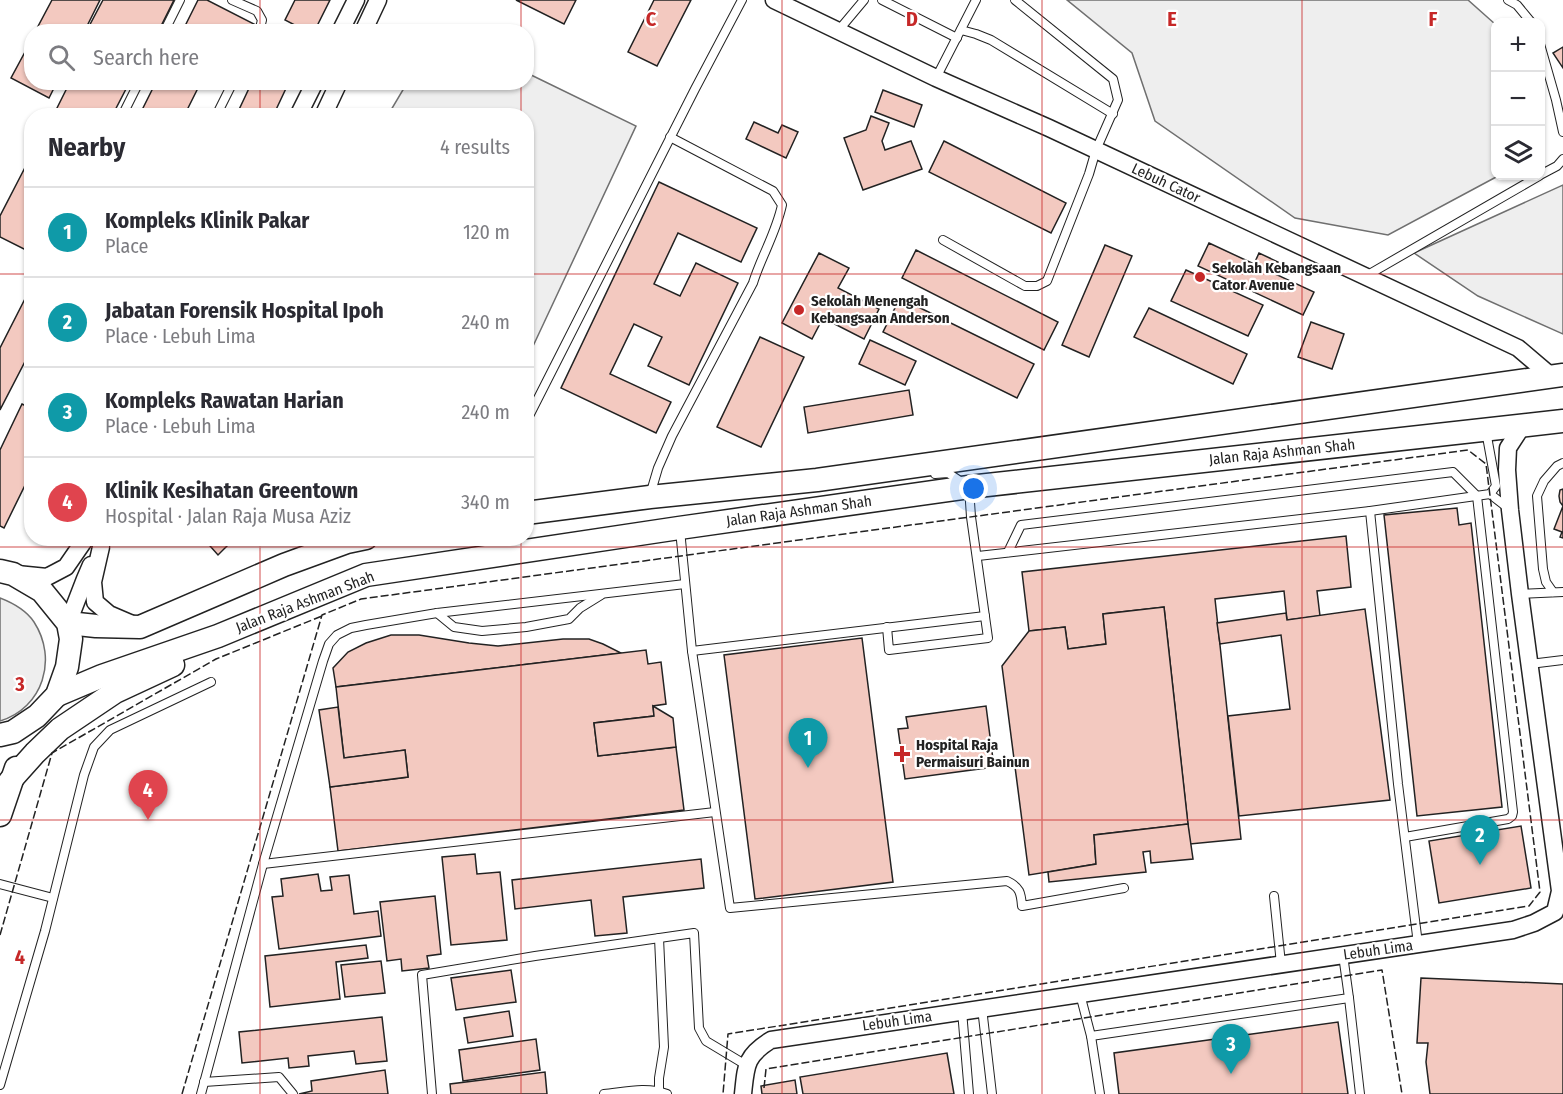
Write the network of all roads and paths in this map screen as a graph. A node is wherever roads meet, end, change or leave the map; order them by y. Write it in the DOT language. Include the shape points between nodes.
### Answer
graph roads {
  1 [pos="180,0"];
  2 [pos="232,0"];
  3 [pos="356,0"];
  4 [pos="378,0"];
  5 [pos="742,0"];
  6 [pos="774,0"];
  7 [pos="864,0"];
  8 [pos="882,0"];
  9 [pos="976,0"];
  10 [pos="1015,0"];
  11 [pos="1508,0"];
  12 [pos="1528,18"];
  13 [pos="169,24"];
  14 [pos="261,24"];
  15 [pos="344,24"];
  16 [pos="367,24"];
  17 [pos="838,31"];
  18 [pos="959,34"];
  19 [pos="1545,58"];
  20 [pos="936,78"];
  21 [pos="135,90"];
  22 [pos="229,90"];
  23 [pos="311,90"];
  24 [pos="335,90"];
  25 [pos="1560,98"];
  26 [pos="126,108"];
  27 [pos="220,108"];
  28 [pos="302,108"];
  29 [pos="327,108"];
  30 [pos="1113,114"];
  31 [pos="1563,132"];
  32 [pos="670,137"];
  33 [pos="1096,150"];
  34 [pos="1563,159"];
  35 [pos="1545,172"];
  36 [pos="1531,180"];
  37 [pos="943,240"];
  38 [pos="1365,276"];
  39 [pos="1557,375"];
  40 [pos="534,406"];
  41 [pos="1561,420"];
  42 [pos="1523,425"];
  43 [pos="1486,429"];
  44 [pos="1563,463"];
  45 [pos="817,480"];
  46 [pos="969,487"];
  47 [pos="1490,494"];
  48 [pos="1477,496"];
  49 [pos="650,497"];
  50 [pos="1510,510"];
  51 [pos="1370,511"];
  52 [pos="534,512"];
  53 [pos="679,528"];
  54 [pos="92,546"];
  55 [pos="96,546"];
  56 [pos="97,546"];
  57 [pos="336,546"];
  58 [pos="1008,552"];
  59 [pos="978,556"];
  60 [pos="7,572"];
  61 [pos="685,584"];
  62 [pos="1553,592"];
  63 [pos="1563,592"];
  64 [pos="604,593"];
  65 [pos="1520,594"];
  66 [pos="437,613"];
  67 [pos="985,616"];
  68 [pos="68,622"];
  69 [pos="140,627"];
  70 [pos="887,627"];
  71 [pos="218,636"];
  72 [pos="692,651"];
  73 [pos="1563,660"];
  74 [pos="1530,664"];
  75 [pos="212,682"];
  76 [pos="57,695"];
  77 [pos="37,716"];
  78 [pos="0,735"];
  79 [pos="10,781"];
  80 [pos="715,812"];
  81 [pos="0,815"];
  82 [pos="1405,837"];
  83 [pos="262,864"];
  84 [pos="0,884"];
  85 [pos="1124,888"];
  86 [pos="1274,896"];
  87 [pos="53,898"];
  88 [pos="659,938"];
  89 [pos="1418,944"];
  90 [pos="1343,955"];
  91 [pos="1281,964"];
  92 [pos="1080,994"];
  93 [pos="1349,998"];
  94 [pos="982,1008"];
  95 [pos="962,1011"];
  96 [pos="1090,1036"];
  97 [pos="746,1065"];
  98 [pos="204,1082"];
  99 [pos="0,1085"];
  100 [pos="663,1093"];
  101 [pos="201,1094"];
  102 [pos="293,1094"];
  103 [pos="432,1094"];
  104 [pos="604,1094"];
  105 [pos="743,1094"];
  106 [pos="969,1094"];
  107 [pos="992,1094"];
  108 [pos="1100,1094"];
  109 [pos="1360,1094"];
  1 -- 13 [label="lane"];
  2 -- 14 [label="lane" via="257,11"];
  3 -- 15 [label="street"];
  4 -- 16 [label="street"];
  5 -- 32 [label="lane"];
  6 -- 17 [label="street, Lebuh Cator"];
  7 -- 17 [label="lane"];
  8 -- 18 [label="lane"];
  9 -- 18 [label="lane"];
  10 -- 30 [label="lane" via="1113,79 1118,100"];
  11 -- 12 [label="lane"];
  17 -- 20 [label="street, Lebuh Cator"];
  18 -- 20 [label="lane"];
  18 -- 30 [label="lane" via="976,34 991,40"];
  19 -- 25 [label="lane"];
  20 -- 33 [label="street, Lebuh Cator"];
  21 -- 26 [label="lane"];
  22 -- 27 [label="lane"];
  23 -- 28 [label="street"];
  24 -- 29 [label="street"];
  25 -- 31 [label="lane"];
  30 -- 33 [label="lane"];
  32 -- 40 [label="lane"];
  32 -- 49 [label="lane" via="773,191 782,206 753,283 672,436"];
  33 -- 37 [label="lane" via="1047,281 1025,286"];
  33 -- 38 [label="street, Lebuh Cator"];
  34 -- 35 [label="lane"];
  36 -- 38 [label="lane"];
  38 -- 39 [label="street, Lebuh Cator" via="1518,348"];
  39 -- 45 [label="main road, Jalan Raja Ashman Shah"];
  41 -- 42 [label="main road, Jalan Raja Ashman Shah"];
  42 -- 43 [label="main road, Jalan Raja Ashman Shah"];
  42 -- 50 [label="street, Lebuh Lima" via="1508,448"];
  43 -- 46 [label="main road, Jalan Raja Ashman Shah"];
  43 -- 47 [label="lane" via="1496,486"];
  44 -- 62 [label="lane" via="1544,481 1537,496 1543,569"];
  45 -- 46 [label="lane" via="948,473"];
  45 -- 49 [label="main road, Jalan Raja Ashman Shah"];
  46 -- 53 [label="main road, Jalan Raja Ashman Shah"];
  46 -- 59 [label="lane"];
  47 -- 48 [label="lane"];
  47 -- 50 [label="lane"];
  48 -- 51 [label="lane"];
  48 -- 58 [label="lane" via="1453,472 1021,525"];
  48 -- 82 [label="lane" via="1513,812 1508,819"];
  49 -- 52 [label="main road, Jalan Raja Ashman Shah"];
  50 -- 65 [label="street, Lebuh Lima"];
  51 -- 58 [label="lane"];
  51 -- 82 [label="lane"];
  53 -- 61 [label="lane"];
  53 -- 71 [label="main road, Jalan Raja Ashman Shah" via="366,575"];
  54 -- 60 [label="street" via="47,577"];
  55 -- 68 [label="street"];
  56 -- 69 [label="street" via="95,602 109,614"];
  57 -- 69 [label="main road"];
  58 -- 59 [label="lane"];
  59 -- 67 [label="lane"];
  60 -- 68 [label="main road" via="42,591"];
  61 -- 64 [label="lane"];
  61 -- 72 [label="lane"];
  62 -- 63 [label="lane"];
  62 -- 65 [label="lane"];
  64 -- 66 [label="lane"];
  64 -- 66 [label="lane" via="569,619 526,627 482,631 454,627"];
  65 -- 74 [label="street, Lebuh Lima"];
  66 -- 83 [label="lane" via="351,628 329,644"];
  67 -- 70 [label="lane"];
  67 -- 70 [label="lane" via="988,638 890,650"];
  68 -- 69 [label="main road"];
  68 -- 76 [label="main road" via="67,667"];
  70 -- 72 [label="lane"];
  71 -- 76 [label="main road, Jalan Raja Ashman Shah"];
  71 -- 79 [label="main road" via="172,666 116,692 60,729"];
  72 -- 80 [label="lane"];
  73 -- 74 [label="lane"];
  74 -- 89 [label="street, Lebuh Lima" via="1560,891 1556,912 1514,930"];
  75 -- 87 [label="lane" via="110,730 94,747"];
  76 -- 77 [label="main road"];
  77 -- 78 [label="main road" via="13,732"];
  77 -- 79 [label="main road"];
  79 -- 81 [label="main road"];
  80 -- 83 [label="lane"];
  80 -- 85 [label="lane" via="730,908 1007,881 1021,894 1022,906"];
  82 -- 89 [label="lane"];
  83 -- 98 [label="lane"];
  84 -- 87 [label="lane"];
  86 -- 91 [label="lane"];
  87 -- 99 [label="lane"];
  88 -- 97 [label="lane" via="694,933 699,1028 706,1041"];
  88 -- 100 [label="lane" via="664,1047 659,1078"];
  88 -- 103 [label="lane" via="423,975"];
  89 -- 90 [label="street, Lebuh Lima"];
  90 -- 91 [label="street, Lebuh Lima"];
  90 -- 93 [label="lane"];
  91 -- 92 [label="street, Lebuh Lima"];
  92 -- 94 [label="street, Lebuh Lima"];
  92 -- 96 [label="lane"];
  93 -- 96 [label="lane"];
  93 -- 109 [label="lane"];
  94 -- 95 [label="street, Lebuh Lima"];
  94 -- 107 [label="lane"];
  95 -- 97 [label="street, Lebuh Lima" via="771,1041 756,1049"];
  95 -- 106 [label="lane"];
  96 -- 108 [label="lane"];
  97 -- 105 [label="street"];
  98 -- 101 [label="lane"];
  98 -- 102 [label="lane" via="279,1077"];
  100 -- 104 [label="lane" via="643,1090"];
}
